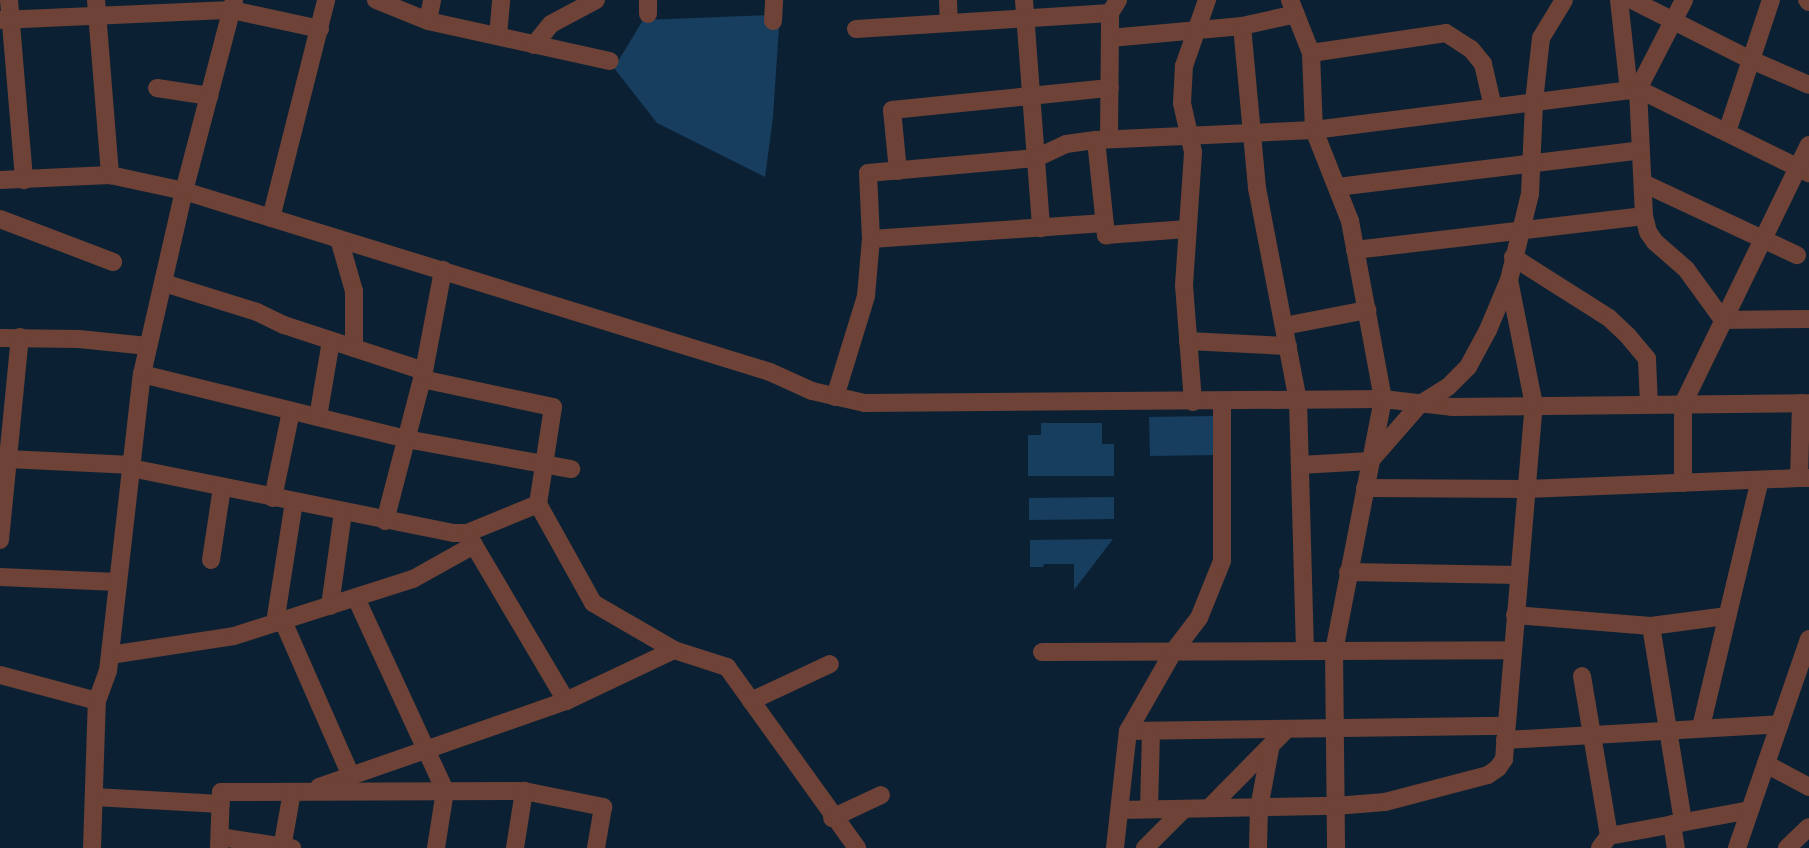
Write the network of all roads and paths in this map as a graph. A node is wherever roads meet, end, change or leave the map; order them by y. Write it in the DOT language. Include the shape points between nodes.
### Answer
graph roads {
  1 [pos="9,0"];
  2 [pos="326,0"];
  3 [pos="376,0"];
  4 [pos="432,0"];
  5 [pos="501,0"];
  6 [pos="596,0"];
  7 [pos="774,0"];
  8 [pos="948,0"];
  9 [pos="1024,0"];
  10 [pos="1207,0"];
  11 [pos="1564,0"];
  12 [pos="1619,0"];
  13 [pos="1632,0"];
  14 [pos="1684,0"];
  15 [pos="1771,0"];
  16 [pos="233,5"];
  17 [pos="1114,7"];
  18 [pos="1293,7"];
  19 [pos="96,8"];
  20 [pos="1025,19"];
  21 [pos="5,20"];
  22 [pos="428,21"];
  23 [pos="773,22"];
  24 [pos="1673,22"];
  25 [pos="949,23"];
  26 [pos="1242,26"];
  27 [pos="320,29"];
  28 [pos="856,29"];
  29 [pos="1196,29"];
  30 [pos="498,36"];
  31 [pos="1110,38"];
  32 [pos="534,45"];
  33 [pos="1311,53"];
  34 [pos="1749,59"];
  35 [pos="610,61"];
  36 [pos="1809,85"];
  37 [pos="157,88"];
  38 [pos="1110,88"];
  39 [pos="1634,90"];
  40 [pos="209,96"];
  41 [pos="1031,98"];
  42 [pos="1534,102"];
  43 [pos="1493,107"];
  44 [pos="1314,130"];
  45 [pos="1727,132"];
  46 [pos="1251,134"];
  47 [pos="1188,138"];
  48 [pos="1102,140"];
  49 [pos="1809,145"];
  50 [pos="1641,150"];
  51 [pos="1036,158"];
  52 [pos="1532,164"];
  53 [pos="1804,170"];
  54 [pos="898,171"];
  55 [pos="110,175"];
  56 [pos="0,180"];
  57 [pos="23,180"];
  58 [pos="1643,183"];
  59 [pos="1337,187"];
  60 [pos="184,191"];
  61 [pos="1644,216"];
  62 [pos="271,218"];
  63 [pos="0,219"];
  64 [pos="1104,223"];
  65 [pos="1041,228"];
  66 [pos="1187,229"];
  67 [pos="1521,231"];
  68 [pos="1762,238"];
  69 [pos="339,239"];
  70 [pos="872,239"];
  71 [pos="1355,250"];
  72 [pos="1797,255"];
  73 [pos="1513,257"];
  74 [pos="113,262"];
  75 [pos="443,270"];
  76 [pos="1508,279"];
  77 [pos="164,283"];
  78 [pos="1367,310"];
  79 [pos="1809,319"];
  80 [pos="1723,320"];
  81 [pos="1284,326"];
  82 [pos="20,337"];
  83 [pos="0,338"];
  84 [pos="331,341"];
  85 [pos="1188,341"];
  86 [pos="149,346"];
  87 [pos="1288,346"];
  88 [pos="354,348"];
  89 [pos="142,374"];
  90 [pos="423,375"];
  91 [pos="835,397"];
  92 [pos="1383,399"];
  93 [pos="1298,400"];
  94 [pos="1193,402"];
  95 [pos="1222,402"];
  96 [pos="1805,403"];
  97 [pos="1649,404"];
  98 [pos="1683,404"];
  99 [pos="1419,405"];
  100 [pos="1534,405"];
  101 [pos="291,411"];
  102 [pos="318,417"];
  103 [pos="407,439"];
  104 [pos="1370,461"];
  105 [pos="544,464"];
  106 [pos="1300,465"];
  107 [pos="5,467"];
  108 [pos="132,467"];
  109 [pos="571,469"];
  110 [pos="1804,478"];
  111 [pos="1760,480"];
  112 [pos="1684,483"];
  113 [pos="222,487"];
  114 [pos="1365,488"];
  115 [pos="1527,489"];
  116 [pos="273,498"];
  117 [pos="294,502"];
  118 [pos="538,504"];
  119 [pos="343,512"];
  120 [pos="385,521"];
  121 [pos="470,539"];
  122 [pos="0,540"];
  123 [pos="211,560"];
  124 [pos="1348,572"];
  125 [pos="1519,575"];
  126 [pos="0,577"];
  127 [pos="118,582"];
  128 [pos="356,598"];
  129 [pos="330,607"];
  130 [pos="1515,615"];
  131 [pos="1727,616"];
  132 [pos="279,622"];
  133 [pos="1651,626"];
  134 [pos="1809,639"];
  135 [pos="674,650"];
  136 [pos="1513,650"];
  137 [pos="1305,651"];
  138 [pos="1335,651"];
  139 [pos="1042,652"];
  140 [pos="1173,652"];
  141 [pos="110,655"];
  142 [pos="831,664"];
  143 [pos="0,675"];
  144 [pos="1582,676"];
  145 [pos="97,701"];
  146 [pos="566,701"];
  147 [pos="751,701"];
  148 [pos="1780,724"];
  149 [pos="1701,727"];
  150 [pos="1334,728"];
  151 [pos="1287,729"];
  152 [pos="1668,729"];
  153 [pos="1128,731"];
  154 [pos="1151,731"];
  155 [pos="1506,733"];
  156 [pos="1592,735"];
  157 [pos="1270,749"];
  158 [pos="426,750"];
  159 [pos="1766,764"];
  160 [pos="351,776"];
  161 [pos="1809,788"];
  162 [pos="445,791"];
  163 [pos="524,791"];
  164 [pos="299,792"];
  165 [pos="881,794"];
  166 [pos="94,797"];
  167 [pos="221,804"];
  168 [pos="1335,806"];
  169 [pos="1259,807"];
  170 [pos="1184,808"];
  171 [pos="1209,808"];
  172 [pos="1149,809"];
  173 [pos="1120,810"];
  174 [pos="1750,810"];
  175 [pos="832,818"];
  176 [pos="1677,823"];
  177 [pos="1809,827"];
  178 [pos="220,842"];
  179 [pos="1605,842"];
  180 [pos="519,847"];
  181 [pos="92,848"];
  182 [pos="286,848"];
  183 [pos="436,848"];
  184 [pos="596,848"];
  185 [pos="857,848"];
  186 [pos="1115,848"];
  187 [pos="1145,848"];
  188 [pos="1258,848"];
  189 [pos="1336,848"];
  190 [pos="1676,848"];
  191 [pos="1737,848"];
  192 [pos="1787,848"];
  1 -- 21 [label="street"];
  2 -- 27 [label="street"];
  3 -- 22 [label="street"];
  4 -- 22 [label="street"];
  5 -- 30 [label="street"];
  6 -- 32 [label="street" via="551,24"];
  7 -- 23 [label="street"];
  8 -- 25 [label="street"];
  9 -- 20 [label="street"];
  10 -- 29 [label="street"];
  11 -- 42 [label="street" via="1541,38"];
  12 -- 39 [label="street"];
  13 -- 24 [label="street"];
  14 -- 24 [label="street"];
  15 -- 34 [label="street"];
  16 -- 19 [label="street"];
  16 -- 27 [label="street"];
  16 -- 40 [label="street"];
  17 -- 20 [label="street"];
  17 -- 31 [label="street"];
  18 -- 26 [label="street"];
  18 -- 33 [label="street"];
  19 -- 21 [label="street"];
  19 -- 55 [label="street"];
  20 -- 25 [label="street"];
  20 -- 41 [label="street"];
  21 -- 57 [label="street"];
  22 -- 30 [label="street"];
  24 -- 34 [label="street"];
  24 -- 39 [label="street"];
  25 -- 28 [label="street"];
  26 -- 29 [label="street"];
  26 -- 46 [label="street"];
  27 -- 62 [label="street"];
  29 -- 31 [label="street"];
  29 -- 47 [label="street" via="1184,66 1182,103"];
  30 -- 32 [label="street"];
  31 -- 38 [label="street"];
  32 -- 35 [label="street"];
  33 -- 43 [label="street" via="1446,33 1471,49 1483,64"];
  33 -- 44 [label="street"];
  34 -- 36 [label="street"];
  34 -- 45 [label="street"];
  37 -- 40 [label="street"];
  38 -- 41 [label="street"];
  38 -- 48 [label="street"];
  39 -- 42 [label="street"];
  39 -- 45 [label="street"];
  39 -- 50 [label="street"];
  40 -- 60 [label="street"];
  41 -- 51 [label="street"];
  41 -- 54 [label="street" via="892,110"];
  42 -- 43 [label="street"];
  42 -- 52 [label="street"];
  43 -- 44 [label="street"];
  44 -- 46 [label="street"];
  44 -- 59 [label="street"];
  45 -- 53 [label="street"];
  46 -- 47 [label="street"];
  46 -- 81 [label="street"];
  47 -- 48 [label="street"];
  47 -- 66 [label="street" via="1193,152"];
  48 -- 51 [label="street" via="1066,144"];
  48 -- 64 [label="street"];
  49 -- 53 [label="street"];
  50 -- 52 [label="street"];
  50 -- 58 [label="street"];
  51 -- 54 [label="street"];
  51 -- 65 [label="street"];
  52 -- 59 [label="street"];
  52 -- 67 [label="street"];
  53 -- 68 [label="street"];
  54 -- 70 [label="street" via="867,173"];
  55 -- 57 [label="street"];
  55 -- 60 [label="street"];
  56 -- 57 [label="street"];
  58 -- 61 [label="street"];
  58 -- 68 [label="street"];
  59 -- 71 [label="street"];
  60 -- 62 [label="street"];
  60 -- 77 [label="street"];
  61 -- 67 [label="street"];
  61 -- 80 [label="street" via="1655,243 1686,269"];
  62 -- 69 [label="street"];
  63 -- 74 [label="street"];
  64 -- 65 [label="street"];
  64 -- 66 [label="street" via="1106,234"];
  65 -- 70 [label="street"];
  66 -- 85 [label="street"];
  67 -- 71 [label="street"];
  67 -- 73 [label="street"];
  68 -- 72 [label="street"];
  68 -- 80 [label="street"];
  69 -- 75 [label="street"];
  69 -- 88 [label="street" via="354,291"];
  70 -- 91 [label="street" via="866,296"];
  71 -- 78 [label="street"];
  73 -- 76 [label="street"];
  73 -- 97 [label="street" via="1609,318 1628,336 1647,359"];
  75 -- 90 [label="street"];
  75 -- 91 [label="street" via="770,372"];
  76 -- 99 [label="street" via="1468,367 1448,387"];
  76 -- 100 [label="street"];
  77 -- 84 [label="street"];
  77 -- 86 [label="street"];
  78 -- 81 [label="street"];
  78 -- 92 [label="street"];
  79 -- 80 [label="street"];
  80 -- 98 [label="street"];
  81 -- 87 [label="street"];
  82 -- 83 [label="street"];
  82 -- 86 [label="street"];
  82 -- 107 [label="street"];
  84 -- 88 [label="street"];
  84 -- 102 [label="street"];
  85 -- 87 [label="street"];
  85 -- 94 [label="street"];
  86 -- 89 [label="street"];
  87 -- 93 [label="street"];
  88 -- 90 [label="street"];
  89 -- 101 [label="street"];
  89 -- 108 [label="street"];
  90 -- 103 [label="street"];
  90 -- 105 [label="street" via="552,407"];
  91 -- 94 [label="street" via="915,405"];
  92 -- 93 [label="street"];
  92 -- 99 [label="street"];
  92 -- 104 [label="street"];
  93 -- 95 [label="street"];
  93 -- 106 [label="street"];
  94 -- 95 [label="street"];
  95 -- 140 [label="street" via="1222,561 1199,618"];
  96 -- 98 [label="street"];
  96 -- 110 [label="street"];
  97 -- 98 [label="street"];
  97 -- 100 [label="street"];
  98 -- 112 [label="street"];
  99 -- 100 [label="street"];
  99 -- 104 [label="street"];
  100 -- 115 [label="street"];
  101 -- 102 [label="street"];
  101 -- 116 [label="street"];
  102 -- 103 [label="street"];
  103 -- 105 [label="street"];
  103 -- 120 [label="street"];
  104 -- 106 [label="street"];
  104 -- 114 [label="street"];
  105 -- 109 [label="street"];
  105 -- 118 [label="street"];
  106 -- 137 [label="street"];
  107 -- 108 [label="street"];
  107 -- 122 [label="street"];
  108 -- 113 [label="street"];
  108 -- 127 [label="street"];
  110 -- 111 [label="street"];
  111 -- 112 [label="street"];
  111 -- 131 [label="street"];
  112 -- 115 [label="street"];
  113 -- 116 [label="street"];
  113 -- 123 [label="street"];
  114 -- 115 [label="street"];
  114 -- 124 [label="street"];
  115 -- 125 [label="street"];
  116 -- 117 [label="street"];
  117 -- 119 [label="street"];
  117 -- 132 [label="street"];
  118 -- 121 [label="street"];
  118 -- 135 [label="street" via="593,603"];
  119 -- 120 [label="street"];
  119 -- 129 [label="street"];
  120 -- 121 [label="street"];
  121 -- 128 [label="street" via="413,579"];
  121 -- 146 [label="street"];
  124 -- 125 [label="street"];
  124 -- 138 [label="street"];
  125 -- 130 [label="street"];
  126 -- 127 [label="street"];
  127 -- 141 [label="street"];
  128 -- 129 [label="street"];
  128 -- 158 [label="street"];
  129 -- 132 [label="street"];
  130 -- 133 [label="street"];
  130 -- 136 [label="street"];
  131 -- 133 [label="street"];
  131 -- 149 [label="street"];
  132 -- 141 [label="street" via="234,636"];
  132 -- 160 [label="street"];
  133 -- 152 [label="street"];
  134 -- 148 [label="street"];
  135 -- 146 [label="street"];
  135 -- 147 [label="street" via="727,667"];
  136 -- 138 [label="street"];
  136 -- 155 [label="street"];
  137 -- 138 [label="street"];
  137 -- 140 [label="street"];
  138 -- 150 [label="street"];
  139 -- 140 [label="street"];
  140 -- 153 [label="street"];
  141 -- 145 [label="street"];
  142 -- 147 [label="street"];
  143 -- 145 [label="street"];
  144 -- 156 [label="street"];
  145 -- 166 [label="street"];
  146 -- 158 [label="street"];
  147 -- 175 [label="street"];
  148 -- 149 [label="street"];
  148 -- 159 [label="street"];
  149 -- 152 [label="street"];
  150 -- 151 [label="street"];
  150 -- 155 [label="street"];
  150 -- 168 [label="street"];
  151 -- 154 [label="street"];
  151 -- 157 [label="street"];
  152 -- 156 [label="street"];
  152 -- 176 [label="street"];
  153 -- 154 [label="street"];
  153 -- 173 [label="street"];
  154 -- 172 [label="street"];
  155 -- 156 [label="street"];
  155 -- 168 [label="street" via="1504,759 1488,775 1385,802"];
  156 -- 179 [label="street"];
  157 -- 169 [label="street"];
  157 -- 171 [label="street"];
  158 -- 160 [label="street"];
  158 -- 162 [label="street"];
  159 -- 161 [label="street"];
  159 -- 174 [label="street"];
  160 -- 164 [label="street"];
  162 -- 163 [label="street"];
  162 -- 164 [label="street"];
  162 -- 183 [label="street"];
  163 -- 180 [label="street"];
  163 -- 184 [label="street" via="603,807"];
  164 -- 167 [label="street" via="221,792"];
  164 -- 182 [label="street"];
  165 -- 175 [label="street"];
  166 -- 167 [label="street"];
  166 -- 181 [label="street"];
  167 -- 178 [label="street"];
  168 -- 169 [label="street"];
  168 -- 189 [label="street"];
  169 -- 171 [label="street"];
  169 -- 188 [label="street"];
  170 -- 171 [label="street"];
  170 -- 172 [label="street"];
  170 -- 187 [label="street"];
  172 -- 173 [label="street"];
  173 -- 186 [label="street"];
  174 -- 176 [label="street"];
  174 -- 191 [label="street"];
  175 -- 185 [label="street"];
  176 -- 179 [label="street"];
  176 -- 190 [label="street"];
  177 -- 192 [label="street"];
  178 -- 182 [label="street"];
}
